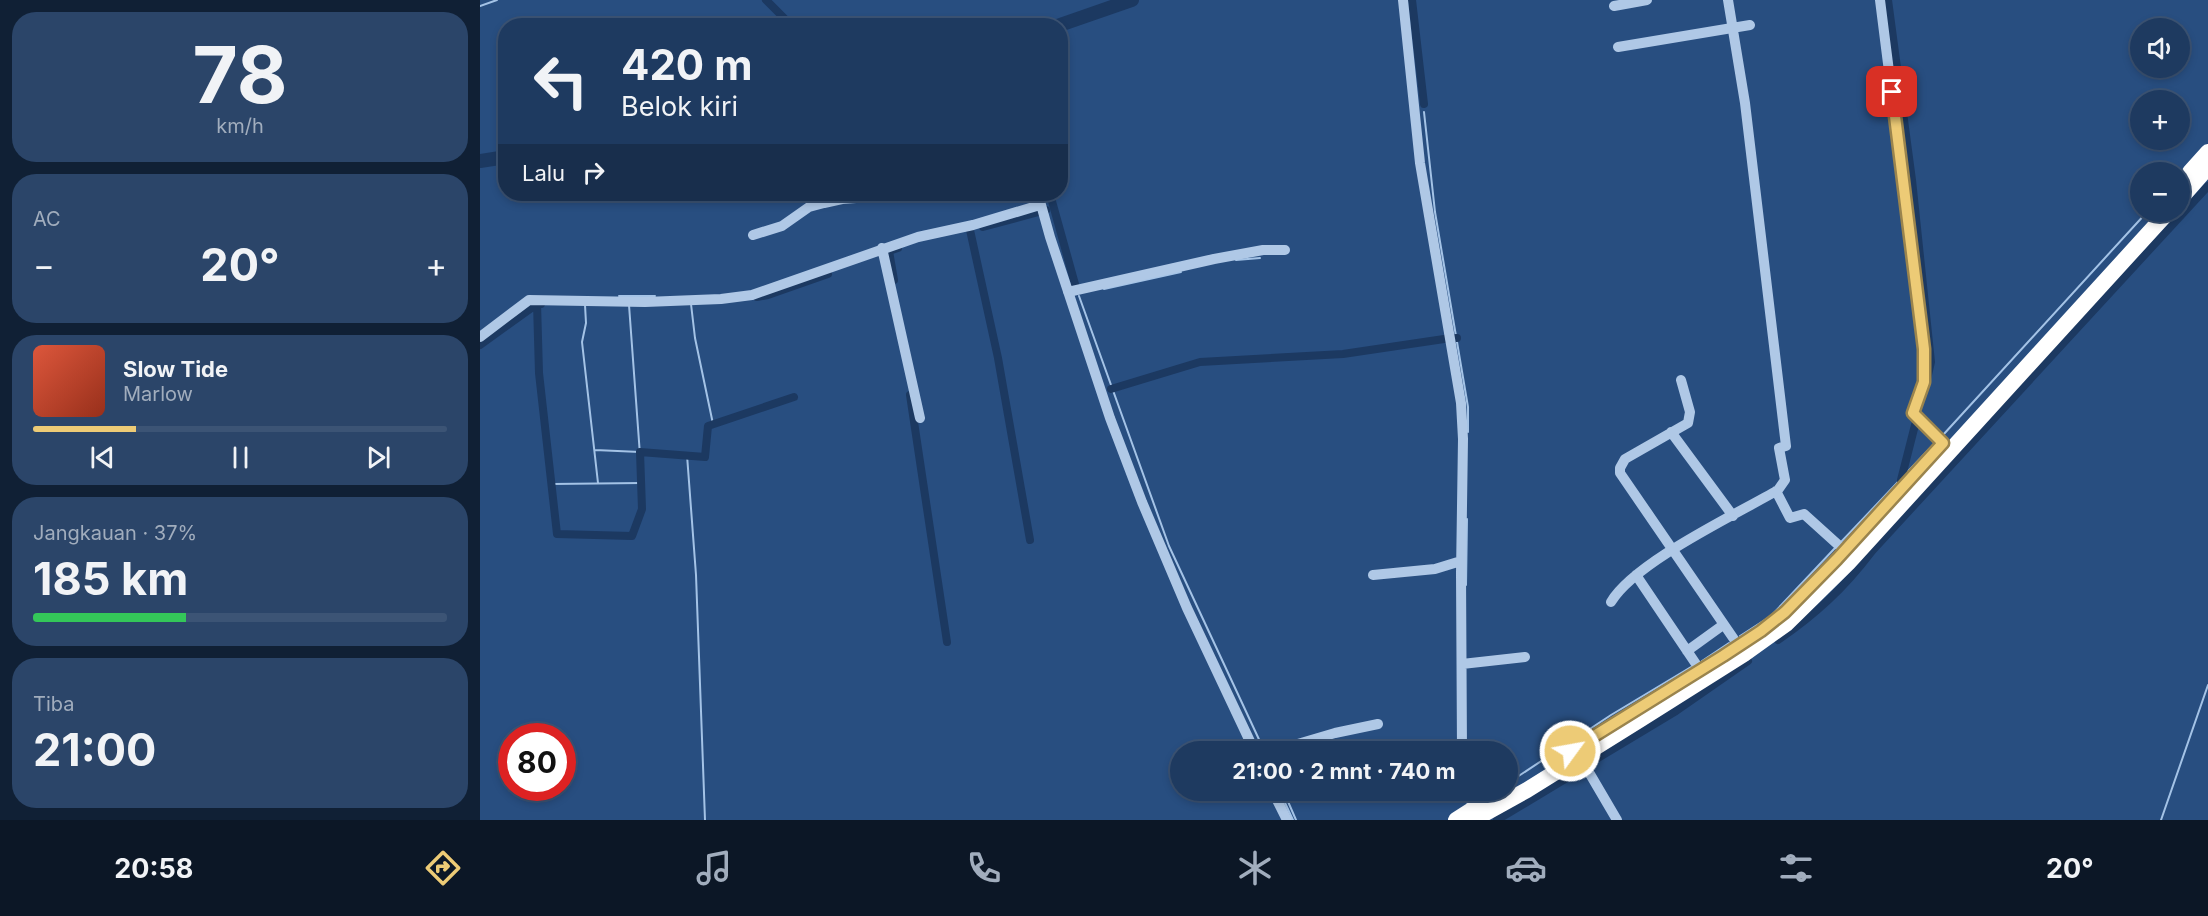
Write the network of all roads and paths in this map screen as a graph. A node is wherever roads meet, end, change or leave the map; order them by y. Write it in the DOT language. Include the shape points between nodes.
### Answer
graph roads {
  1 [pos="1403,0"];
  2 [pos="1647,0"];
  3 [pos="1728,0"];
  4 [pos="1880,0"];
  5 [pos="1614,6"];
  6 [pos="1750,25"];
  7 [pos="1732,28"];
  8 [pos="1618,46"];
  9 [pos="2208,152"];
  10 [pos="2208,167"];
  11 [pos="2190,173"];
  12 [pos="2190,188"];
  13 [pos="830,201"];
  14 [pos="1039,201"];
  15 [pos="1040,205"];
  16 [pos="2145,222"];
  17 [pos="2159,222"];
  18 [pos="753,236"];
  19 [pos="882,248"];
  20 [pos="1285,250"];
  21 [pos="1068,292"];
  22 [pos="480,337"];
  23 [pos="1681,380"];
  24 [pos="920,418"];
  25 [pos="1671,432"];
  26 [pos="1943,443"];
  27 [pos="1920,475"];
  28 [pos="1776,492"];
  29 [pos="1733,516"];
  30 [pos="1673,550"];
  31 [pos="1844,551"];
  32 [pos="1461,561"];
  33 [pos="1373,575"];
  34 [pos="1636,575"];
  35 [pos="1611,602"];
  36 [pos="1723,625"];
  37 [pos="1738,645"];
  38 [pos="1687,651"];
  39 [pos="1525,657"];
  40 [pos="1462,664"];
  41 [pos="1700,670"];
  42 [pos="1378,724"];
  43 [pos="1613,729"];
  44 [pos="1250,741"];
  45 [pos="1308,741"];
  46 [pos="1462,741"];
  47 [pos="1580,757"];
  48 [pos="1518,783"];
  49 [pos="1278,801"];
  50 [pos="1491,801"];
  51 [pos="1473,814"];
  52 [pos="1287,820"];
  53 [pos="1456,820"];
  54 [pos="1617,820"];
  1 -- 32 [label="street" via="1420,163 1461,403"];
  2 -- 5 [label="street"];
  3 -- 7 [label="street"];
  4 -- 26 [label="street" via="1924,349 1924,382 1913,413"];
  6 -- 7 [label="street"];
  7 -- 8 [label="street"];
  7 -- 28 [label="street" via="1745,103 1786,446 1779,448 1785,480"];
  9 -- 11 [label="highway"];
  10 -- 12 [label="highway"];
  13 -- 18 [label="street" via="809,207 782,226"];
  14 -- 15 [label="street"];
  15 -- 19 [label="street"];
  15 -- 21 [label="street"];
  16 -- 26 [label="highway"];
  17 -- 27 [label="highway"];
  19 -- 22 [label="street" via="752,295 645,302 529,300"];
  19 -- 24 [label="street"];
  20 -- 21 [label="street" via="1214,259"];
  21 -- 44 [label="street" via="1142,502"];
  23 -- 25 [label="street" via="1690,421"];
  25 -- 29 [label="street"];
  25 -- 30 [label="street" via="1625,459 1620,468"];
  26 -- 27 [label="highway"];
  27 -- 31 [label="highway"];
  27 -- 43 [label="highway" via="1821,591 1786,624 1739,657"];
  28 -- 29 [label="street"];
  28 -- 31 [label="street" via="1790,518 1804,514"];
  29 -- 30 [label="street"];
  30 -- 34 [label="street"];
  30 -- 36 [label="street"];
  31 -- 37 [label="highway" via="1785,612"];
  32 -- 33 [label="street" via="1435,569"];
  32 -- 40 [label="street"];
  34 -- 35 [label="street"];
  34 -- 38 [label="street"];
  36 -- 37 [label="street"];
  36 -- 38 [label="street"];
  37 -- 41 [label="highway"];
  38 -- 41 [label="street"];
  39 -- 40 [label="street"];
  40 -- 46 [label="street"];
  41 -- 43 [label="highway"];
  42 -- 45 [label="street"];
  43 -- 47 [label="highway"];
  43 -- 48 [label="highway"];
  47 -- 51 [label="highway"];
  47 -- 54 [label="street"];
  49 -- 52 [label="street"];
  50 -- 51 [label="highway"];
  51 -- 53 [label="highway"];
}
